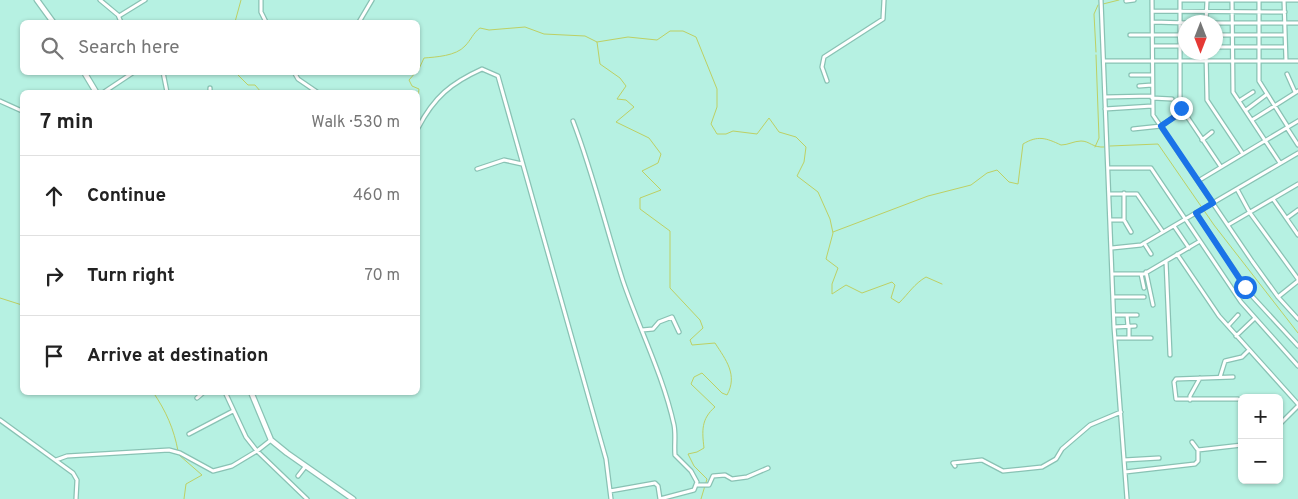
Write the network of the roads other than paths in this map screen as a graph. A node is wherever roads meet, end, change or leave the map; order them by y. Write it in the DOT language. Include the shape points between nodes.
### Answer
graph roads {
  1 [pos="38,0"];
  2 [pos="100,0"];
  3 [pos="146,0"];
  4 [pos="261,0"];
  5 [pos="372,0"];
  6 [pos="884,0"];
  7 [pos="1101,0"];
  8 [pos="1134,0"];
  9 [pos="1152,0"];
  10 [pos="1181,0"];
  11 [pos="1207,0"];
  12 [pos="1232,0"];
  13 [pos="1259,0"];
  14 [pos="1284,0"];
  15 [pos="1298,0"];
  16 [pos="1126,1"];
  17 [pos="1152,11"];
  18 [pos="1180,12"];
  19 [pos="1206,12"];
  20 [pos="1232,12"];
  21 [pos="1259,12"];
  22 [pos="1285,12"];
  23 [pos="118,16"];
  24 [pos="52,20"];
  25 [pos="120,20"];
  26 [pos="265,20"];
  27 [pos="360,20"];
  28 [pos="1153,22"];
  29 [pos="1178,23"];
  30 [pos="1223,23"];
  31 [pos="1232,23"];
  32 [pos="1259,23"];
  33 [pos="1285,23"];
  34 [pos="1298,23"];
  35 [pos="1130,35"];
  36 [pos="1153,35"];
  37 [pos="1178,35"];
  38 [pos="1223,35"];
  39 [pos="1232,35"];
  40 [pos="1258,35"];
  41 [pos="1285,35"];
  42 [pos="1153,46"];
  43 [pos="1178,46"];
  44 [pos="1223,46"];
  45 [pos="1232,47"];
  46 [pos="1258,47"];
  47 [pos="1285,47"];
  48 [pos="1104,61"];
  49 [pos="1152,61"];
  50 [pos="1180,61"];
  51 [pos="1206,61"];
  52 [pos="1232,61"];
  53 [pos="1258,61"];
  54 [pos="1286,61"];
  55 [pos="1298,61"];
  56 [pos="1287,74"];
  57 [pos="86,75"];
  58 [pos="130,75"];
  59 [pos="164,75"];
  60 [pos="296,75"];
  61 [pos="1132,75"];
  62 [pos="1152,75"];
  63 [pos="827,81"];
  64 [pos="1139,86"];
  65 [pos="1152,86"];
  66 [pos="94,90"];
  67 [pos="107,90"];
  68 [pos="167,90"];
  69 [pos="314,90"];
  70 [pos="1297,91"];
  71 [pos="1253,92"];
  72 [pos="1266,95"];
  73 [pos="1105,97"];
  74 [pos="1152,97"];
  75 [pos="1172,99"];
  76 [pos="0,101"];
  77 [pos="1239,101"];
  78 [pos="1273,105"];
  79 [pos="1152,106"];
  80 [pos="1106,109"];
  81 [pos="1246,110"];
  82 [pos="20,111"];
  83 [pos="1183,111"];
  84 [pos="1252,120"];
  85 [pos="574,121"];
  86 [pos="1298,122"];
  87 [pos="420,124"];
  88 [pos="1161,126"];
  89 [pos="1287,127"];
  90 [pos="1133,129"];
  91 [pos="1212,132"];
  92 [pos="1202,140"];
  93 [pos="1266,141"];
  94 [pos="1298,145"];
  95 [pos="1298,153"];
  96 [pos="1243,154"];
  97 [pos="1280,163"];
  98 [pos="523,164"];
  99 [pos="1220,167"];
  100 [pos="1108,168"];
  101 [pos="477,169"];
  102 [pos="1198,180"];
  103 [pos="1297,186"];
  104 [pos="1237,189"];
  105 [pos="1124,193"];
  106 [pos="1110,194"];
  107 [pos="1273,199"];
  108 [pos="1213,203"];
  109 [pos="1298,210"];
  110 [pos="1250,212"];
  111 [pos="1196,213"];
  112 [pos="1287,218"];
  113 [pos="1186,219"];
  114 [pos="1110,220"];
  115 [pos="1124,220"];
  116 [pos="1228,225"];
  117 [pos="1174,226"];
  118 [pos="1131,232"];
  119 [pos="1163,232"];
  120 [pos="1298,235"];
  121 [pos="1200,241"];
  122 [pos="1144,243"];
  123 [pos="1112,248"];
  124 [pos="1189,248"];
  125 [pos="1150,254"];
  126 [pos="1177,254"];
  127 [pos="1166,261"];
  128 [pos="1146,272"];
  129 [pos="1113,274"];
  130 [pos="1141,274"];
  131 [pos="1298,280"];
  132 [pos="1144,288"];
  133 [pos="1113,297"];
  134 [pos="1144,297"];
  135 [pos="1278,297"];
  136 [pos="1153,304"];
  137 [pos="1114,315"];
  138 [pos="1127,315"];
  139 [pos="1137,315"];
  140 [pos="1238,315"];
  141 [pos="1255,318"];
  142 [pos="1298,319"];
  143 [pos="1128,326"];
  144 [pos="1135,326"];
  145 [pos="1228,326"];
  146 [pos="1114,327"];
  147 [pos="642,330"];
  148 [pos="679,332"];
  149 [pos="1236,336"];
  150 [pos="1115,338"];
  151 [pos="1129,338"];
  152 [pos="1151,338"];
  153 [pos="1298,346"];
  154 [pos="1249,350"];
  155 [pos="1170,354"];
  156 [pos="1298,366"];
  157 [pos="1233,377"];
  158 [pos="1200,378"];
  159 [pos="1220,378"];
  160 [pos="200,395"];
  161 [pos="225,395"];
  162 [pos="253,395"];
  163 [pos="197,398"];
  164 [pos="1238,399"];
  165 [pos="1190,400"];
  166 [pos="1298,405"];
  167 [pos="233,411"];
  168 [pos="1121,412"];
  169 [pos="0,420"];
  170 [pos="1283,421"];
  171 [pos="189,434"];
  172 [pos="271,440"];
  173 [pos="1192,442"];
  174 [pos="1238,445"];
  175 [pos="1198,450"];
  176 [pos="257,451"];
  177 [pos="1159,458"];
  178 [pos="56,460"];
  179 [pos="1124,460"];
  180 [pos="955,466"];
  181 [pos="305,467"];
  182 [pos="768,468"];
  183 [pos="1125,472"];
  184 [pos="298,476"];
  185 [pos="698,485"];
  186 [pos="610,491"];
  187 [pos="76,499"];
  188 [pos="307,499"];
  189 [pos="353,499"];
  190 [pos="611,499"];
  191 [pos="660,499"];
  192 [pos="1127,499"];
  1 -- 24 [label="main road"];
  2 -- 23 [label="street"];
  3 -- 23 [label="street"];
  4 -- 26 [label="street"];
  5 -- 27 [label="street"];
  6 -- 63 [label="street" via="883,19 824,57 822,67"];
  7 -- 48 [label="street"];
  8 -- 16 [label="street"];
  9 -- 17 [label="street"];
  10 -- 11 [label="street"];
  10 -- 18 [label="street"];
  11 -- 12 [label="street"];
  11 -- 19 [label="street"];
  12 -- 13 [label="street"];
  12 -- 20 [label="street"];
  13 -- 14 [label="street"];
  13 -- 21 [label="street"];
  14 -- 15 [label="street"];
  14 -- 22 [label="street"];
  17 -- 18 [label="street"];
  17 -- 28 [label="street"];
  18 -- 19 [label="street"];
  19 -- 20 [label="street"];
  20 -- 21 [label="street"];
  20 -- 31 [label="street"];
  21 -- 22 [label="street"];
  21 -- 32 [label="street"];
  22 -- 33 [label="street"];
  23 -- 25 [label="street"];
  28 -- 29 [label="street"];
  28 -- 36 [label="street"];
  30 -- 31 [label="street"];
  31 -- 32 [label="street"];
  31 -- 39 [label="street"];
  32 -- 33 [label="street"];
  32 -- 40 [label="street"];
  33 -- 34 [label="street"];
  33 -- 41 [label="street"];
  35 -- 36 [label="street"];
  36 -- 37 [label="street"];
  36 -- 42 [label="street"];
  38 -- 39 [label="street"];
  39 -- 40 [label="street"];
  39 -- 45 [label="street"];
  40 -- 41 [label="street"];
  40 -- 46 [label="street"];
  41 -- 47 [label="street"];
  42 -- 43 [label="street"];
  42 -- 49 [label="street"];
  44 -- 45 [label="street"];
  45 -- 46 [label="street"];
  45 -- 52 [label="street"];
  46 -- 47 [label="street"];
  46 -- 53 [label="street"];
  47 -- 54 [label="street"];
  48 -- 49 [label="street"];
  48 -- 73 [label="street"];
  49 -- 50 [label="street"];
  49 -- 62 [label="street"];
  50 -- 51 [label="street"];
  50 -- 83 [label="street" via="1180,106"];
  51 -- 52 [label="street"];
  51 -- 96 [label="street" via="1207,100"];
  52 -- 53 [label="street"];
  52 -- 77 [label="street" via="1232,90"];
  53 -- 54 [label="street"];
  53 -- 72 [label="street" via="1259,81"];
  54 -- 55 [label="street"];
  56 -- 70 [label="street"];
  57 -- 66 [label="main road"];
  58 -- 67 [label="street"];
  59 -- 68 [label="street"];
  60 -- 69 [label="street"];
  61 -- 62 [label="street"];
  62 -- 65 [label="street"];
  64 -- 65 [label="street"];
  65 -- 74 [label="street"];
  70 -- 78 [label="street"];
  71 -- 77 [label="street"];
  72 -- 78 [label="street"];
  72 -- 81 [label="street"];
  73 -- 74 [label="street"];
  73 -- 80 [label="street"];
  74 -- 75 [label="street"];
  74 -- 79 [label="street"];
  76 -- 82 [label="street"];
  77 -- 81 [label="street"];
  78 -- 84 [label="street"];
  78 -- 89 [label="street"];
  79 -- 80 [label="street"];
  79 -- 88 [label="street" via="1153,115"];
  80 -- 100 [label="street"];
  81 -- 84 [label="street"];
  83 -- 88 [label="street"];
  83 -- 92 [label="street"];
  84 -- 93 [label="street"];
  85 -- 147 [label="street"];
  86 -- 89 [label="street"];
  87 -- 98 [label="street" via="452,84 486,70 499,79"];
  88 -- 90 [label="street"];
  88 -- 102 [label="street"];
  89 -- 93 [label="street"];
  89 -- 94 [label="street"];
  91 -- 92 [label="street"];
  92 -- 99 [label="street"];
  93 -- 96 [label="street"];
  93 -- 97 [label="street"];
  95 -- 97 [label="street"];
  96 -- 99 [label="street"];
  97 -- 104 [label="street"];
  98 -- 101 [label="street" via="504,160"];
  98 -- 186 [label="street" via="606,459"];
  99 -- 102 [label="street"];
  100 -- 106 [label="street"];
  100 -- 113 [label="street" via="1151,168"];
  102 -- 108 [label="street"];
  103 -- 107 [label="street"];
  104 -- 108 [label="street"];
  104 -- 110 [label="street"];
  105 -- 106 [label="street"];
  105 -- 115 [label="street"];
  105 -- 119 [label="street" via="1137,194"];
  106 -- 114 [label="street"];
  107 -- 110 [label="street"];
  107 -- 112 [label="street"];
  108 -- 111 [label="street"];
  108 -- 116 [label="street"];
  109 -- 112 [label="street"];
  110 -- 116 [label="street"];
  110 -- 131 [label="street"];
  111 -- 113 [label="street"];
  111 -- 153 [label="street" via="1251,296"];
  112 -- 120 [label="street"];
  113 -- 117 [label="street"];
  113 -- 121 [label="street"];
  114 -- 115 [label="street"];
  114 -- 123 [label="street"];
  115 -- 118 [label="street"];
  116 -- 135 [label="street"];
  117 -- 119 [label="street"];
  117 -- 124 [label="street"];
  119 -- 122 [label="street"];
  121 -- 124 [label="street"];
  121 -- 141 [label="street"];
  122 -- 123 [label="street"];
  122 -- 125 [label="street"];
  123 -- 129 [label="street"];
  124 -- 126 [label="street"];
  126 -- 127 [label="street"];
  126 -- 145 [label="street"];
  127 -- 128 [label="street"];
  127 -- 155 [label="street"];
  128 -- 130 [label="street"];
  128 -- 136 [label="street"];
  129 -- 130 [label="street"];
  129 -- 133 [label="street"];
  130 -- 132 [label="street"];
  131 -- 135 [label="street"];
  133 -- 134 [label="street"];
  133 -- 137 [label="street"];
  135 -- 142 [label="street"];
  137 -- 138 [label="street"];
  137 -- 146 [label="street"];
  138 -- 139 [label="street"];
  138 -- 143 [label="street"];
  140 -- 145 [label="street"];
  141 -- 149 [label="street"];
  141 -- 156 [label="street"];
  143 -- 144 [label="street"];
  143 -- 146 [label="street"];
  143 -- 151 [label="street"];
  145 -- 149 [label="street"];
  146 -- 150 [label="street"];
  147 -- 148 [label="street" via="652,329 658,322 672,317"];
  147 -- 185 [label="street" via="672,418 676,455"];
  149 -- 154 [label="street"];
  150 -- 151 [label="street"];
  150 -- 168 [label="street"];
  151 -- 152 [label="street"];
  154 -- 159 [label="street" via="1242,357 1224,362"];
  154 -- 166 [label="street"];
  157 -- 159 [label="street"];
  158 -- 159 [label="street"];
  158 -- 165 [label="street"];
  158 -- 165 [label="street" via="1176,379 1174,382 1176,399"];
  160 -- 163 [label="street"];
  161 -- 167 [label="street"];
  162 -- 172 [label="main road"];
  164 -- 165 [label="street"];
  166 -- 170 [label="street"];
  167 -- 171 [label="street"];
  167 -- 176 [label="street"];
  168 -- 179 [label="street"];
  168 -- 180 [label="street" via="1090,425 1062,449 1056,459 1042,467 1003,471 982,460 964,460 953,463"];
  169 -- 178 [label="street"];
  172 -- 176 [label="street"];
  172 -- 181 [label="main road"];
  173 -- 175 [label="street"];
  174 -- 175 [label="street"];
  175 -- 183 [label="street" via="1198,461 1194,464"];
  176 -- 178 [label="street" via="232,466 213,471 169,450 67,456"];
  176 -- 188 [label="street"];
  177 -- 179 [label="street"];
  178 -- 187 [label="street" via="76,476"];
  179 -- 183 [label="street"];
  181 -- 184 [label="street"];
  181 -- 189 [label="main road"];
  182 -- 185 [label="street" via="747,477 713,476 710,484"];
  183 -- 192 [label="street"];
  185 -- 191 [label="street" via="694,490"];
  186 -- 190 [label="street"];
  186 -- 191 [label="street" via="655,484"];
}
